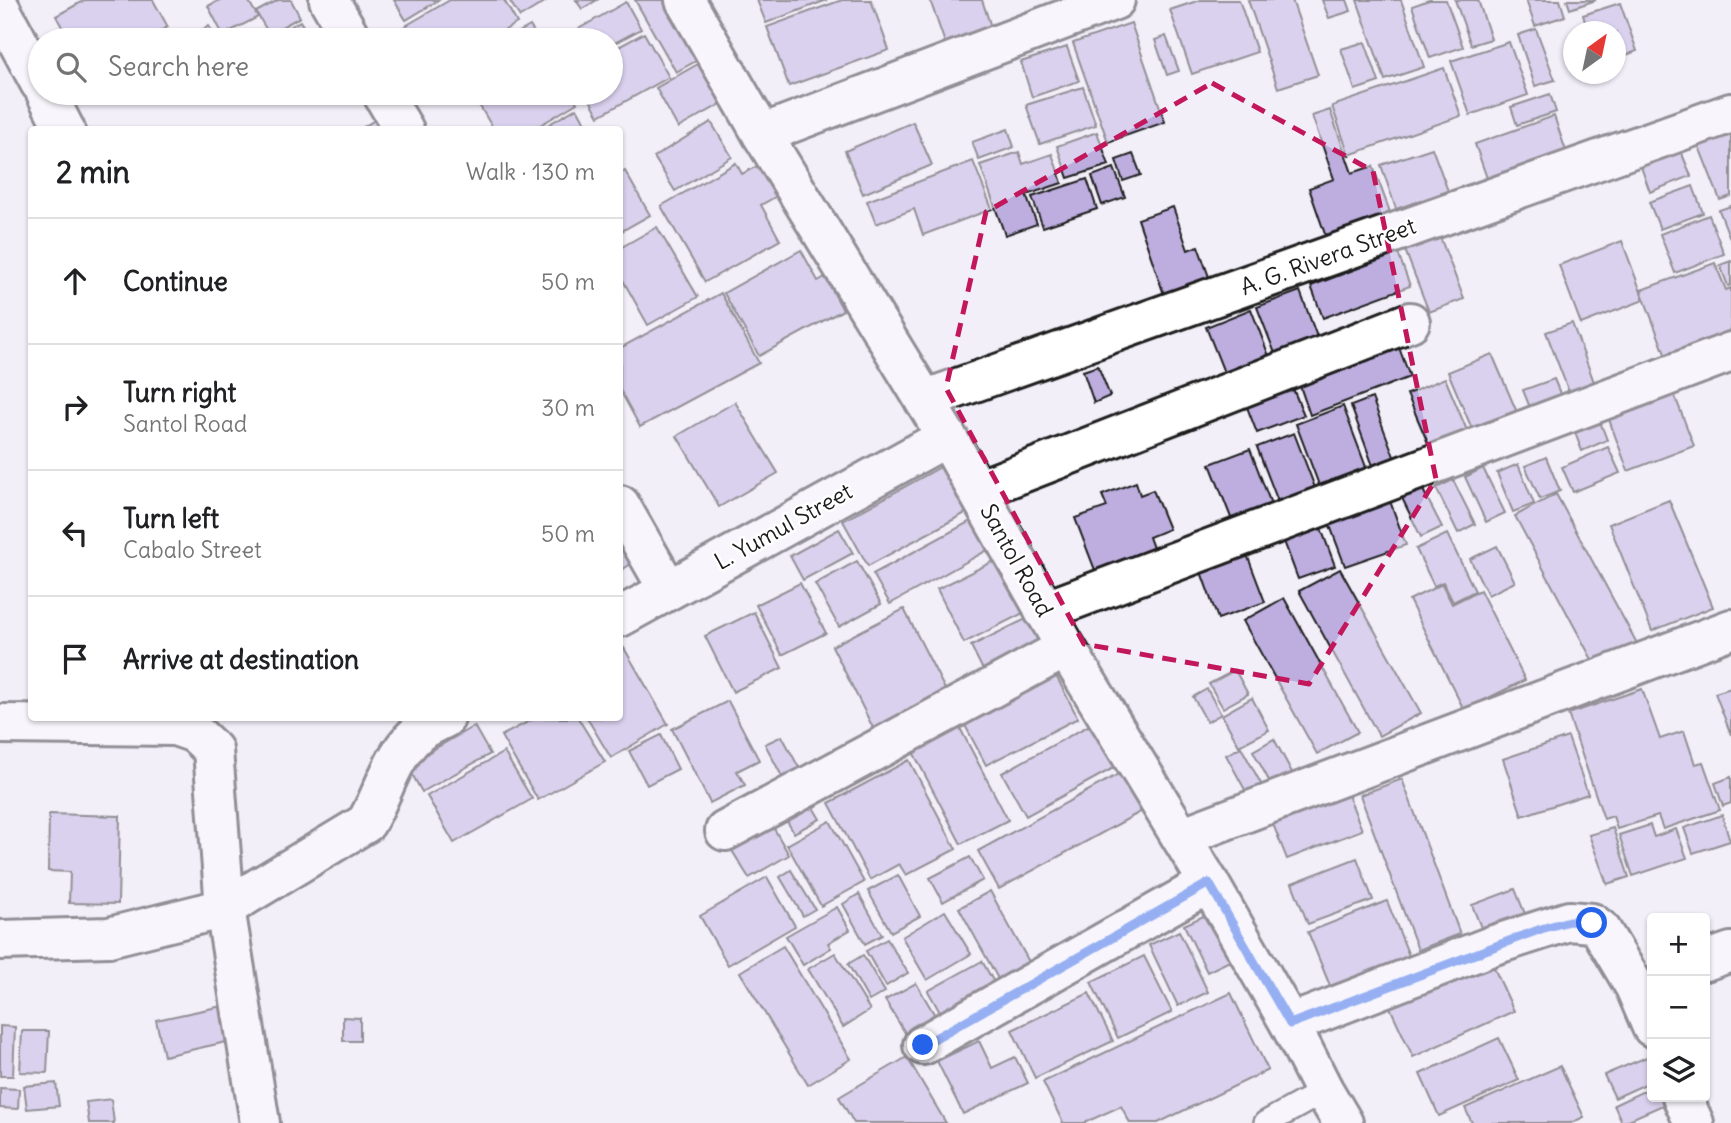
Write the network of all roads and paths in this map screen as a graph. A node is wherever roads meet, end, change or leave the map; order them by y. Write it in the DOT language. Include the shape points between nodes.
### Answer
graph roads {
  1 [pos="329,0"];
  2 [pos="685,0"];
  3 [pos="1115,0"];
  4 [pos="0,8"];
  5 [pos="345,28"];
  6 [pos="28,60"];
  7 [pos="52,105"];
  8 [pos="389,105"];
  9 [pos="1731,113"];
  10 [pos="63,126"];
  11 [pos="402,126"];
  12 [pos="762,134"];
  13 [pos="1410,322"];
  14 [pos="1731,352"];
  15 [pos="924,400"];
  16 [pos="947,437"];
  17 [pos="978,490"];
  18 [pos="623,510"];
  19 [pos="668,589"];
  20 [pos="1044,611"];
  21 [pos="623,615"];
  22 [pos="1731,629"];
  23 [pos="1066,648"];
  24 [pos="423,723"];
  25 [pos="0,724"];
  26 [pos="725,831"];
  27 [pos="1181,837"];
  28 [pos="1209,883"];
  29 [pos="225,908"];
  30 [pos="0,940"];
  31 [pos="1731,952"];
  32 [pos="1710,959"];
  33 [pos="1643,984"];
  34 [pos="1647,1003"];
  35 [pos="1290,1024"];
  36 [pos="923,1045"];
  37 [pos="1684,1102"];
  38 [pos="1333,1107"];
  39 [pos="260,1123"];
  40 [pos="1266,1123"];
  41 [pos="1694,1123"];
  1 -- 5 [label="street"];
  2 -- 12 [label="street, Santol Road"];
  3 -- 12 [label="street"];
  4 -- 6 [label="street"];
  7 -- 10 [label="street"];
  8 -- 11 [label="street"];
  9 -- 15 [label="street, A. G. Rivera Street"];
  12 -- 15 [label="street, Santol Road"];
  13 -- 17 [label="street"];
  14 -- 20 [label="street"];
  15 -- 16 [label="street, Santol Road"];
  16 -- 17 [label="street, Santol Road"];
  16 -- 19 [label="street, L. Yumul Street"];
  17 -- 20 [label="street, Santol Road"];
  18 -- 19 [label="street"];
  19 -- 21 [label="street, L. Yumul Street"];
  20 -- 23 [label="street, Santol Road"];
  22 -- 27 [label="street"];
  23 -- 26 [label="street"];
  23 -- 27 [label="street, Santol Road"];
  24 -- 29 [label="street" via="396,760 366,823"];
  25 -- 29 [label="street" via="175,726 195,733 213,750"];
  27 -- 28 [label="street, Santol Road"];
  28 -- 35 [label="street, Santol Road"];
  28 -- 36 [label="street"];
  29 -- 30 [label="street" via="109,937"];
  29 -- 39 [label="street"];
  31 -- 32 [label="street"];
  33 -- 34 [label="street"];
  33 -- 35 [label="street" via="1601,930 1592,923 1569,921"];
  35 -- 38 [label="street, Santol Road"];
  37 -- 41 [label="street"];
  38 -- 40 [label="lane"];
}
